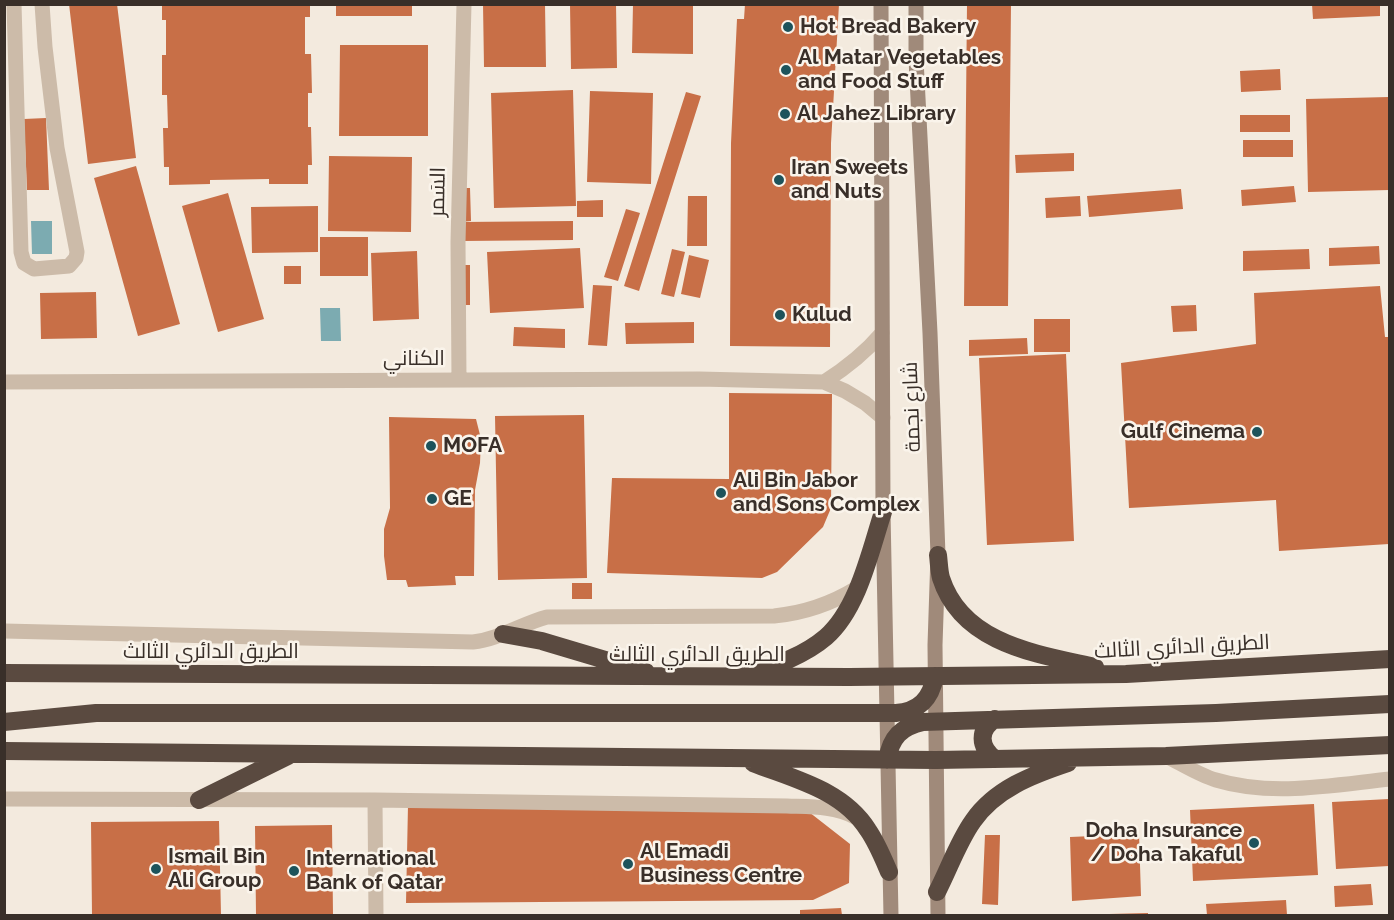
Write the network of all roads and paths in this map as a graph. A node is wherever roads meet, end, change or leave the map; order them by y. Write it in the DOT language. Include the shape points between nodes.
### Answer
graph roads {
  1 [pos="14,4"];
  2 [pos="42,4"];
  3 [pos="464,4"];
  4 [pos="881,4"];
  5 [pos="916,4"];
  6 [pos="882,333"];
  7 [pos="459,380"];
  8 [pos="4,382"];
  9 [pos="824,382"];
  10 [pos="883,418"];
  11 [pos="883,512"];
  12 [pos="938,555"];
  13 [pos="857,588"];
  14 [pos="4,631"];
  15 [pos="503,634"];
  16 [pos="1389,659"];
  17 [pos="4,672"];
  18 [pos="1126,674"];
  19 [pos="886,676"];
  20 [pos="935,676"];
  21 [pos="665,678"];
  22 [pos="735,678"];
  23 [pos="1389,704"];
  24 [pos="887,714"];
  25 [pos="995,719"];
  26 [pos="4,722"];
  27 [pos="936,722"];
  28 [pos="1389,745"];
  29 [pos="4,751"];
  30 [pos="292,754"];
  31 [pos="1166,756"];
  32 [pos="740,758"];
  33 [pos="1081,758"];
  34 [pos="995,759"];
  35 [pos="887,760"];
  36 [pos="936,760"];
  37 [pos="1389,779"];
  38 [pos="4,799"];
  39 [pos="199,800"];
  40 [pos="375,800"];
  41 [pos="862,821"];
  42 [pos="889,872"];
  43 [pos="937,892"];
  44 [pos="376,915"];
  45 [pos="891,915"];
  46 [pos="938,915"];
  1 -- 2 [label="street" via="21,252 24,263 34,269 69,266 77,252 57,148"];
  3 -- 7 [label="street, السَمر"];
  4 -- 6 [label="main road, شارع نجمة"];
  5 -- 12 [label="main road, شارع نجمة"];
  6 -- 9 [label="street" via="866,352"];
  6 -- 10 [label="main road, شارع نجمة"];
  7 -- 8 [label="street, الكناني"];
  7 -- 9 [label="street, الكناني"];
  9 -- 10 [label="street, الكناني" via="865,403"];
  10 -- 11 [label="main road, شارع نجمة"];
  11 -- 13 [label="highway"];
  11 -- 19 [label="main road, شارع نجمة"];
  12 -- 18 [label="highway" via="941,577 955,604 966,619 989,635 1027,651"];
  12 -- 20 [label="main road, شارع نجمة"];
  13 -- 15 [label="street, الطريق الدائري الثالث" via="838,600 795,614 547,617"];
  13 -- 22 [label="highway" via="839,623 817,645"];
  14 -- 15 [label="street, الطريق الدائري الثالث" via="473,642"];
  15 -- 21 [label="highway" via="543,641"];
  16 -- 18 [label="highway, الطريق الدائري الثالث"];
  17 -- 21 [label="highway, الطريق الدائري الثالث"];
  18 -- 20 [label="highway, الطريق الدائري الثالث"];
  19 -- 20 [label="highway, الطريق الدائري الثالث"];
  19 -- 22 [label="highway, الطريق الدائري الثالث"];
  19 -- 24 [label="main road, شارع نجمة"];
  20 -- 24 [label="highway" via="930,695 918,707"];
  20 -- 27 [label="main road, شارع نجمة"];
  21 -- 22 [label="highway, الطريق الدائري الثالث"];
  23 -- 25 [label="highway"];
  24 -- 26 [label="highway" via="96,713"];
  24 -- 35 [label="main road, شارع نجمة"];
  25 -- 27 [label="highway"];
  25 -- 34 [label="highway" via="988,724 982,739"];
  27 -- 35 [label="highway" via="903,729 891,744"];
  27 -- 36 [label="main road, شارع نجمة"];
  28 -- 31 [label="highway"];
  29 -- 30 [label="highway"];
  30 -- 32 [label="highway"];
  30 -- 39 [label="highway"];
  31 -- 33 [label="highway"];
  31 -- 37 [label="street" via="1214,780 1240,786 1291,789"];
  32 -- 35 [label="highway"];
  32 -- 41 [label="highway" via="824,791 848,806"];
  33 -- 34 [label="highway"];
  33 -- 43 [label="highway" via="1018,783 987,805 968,830"];
  34 -- 36 [label="highway"];
  35 -- 36 [label="highway"];
  35 -- 42 [label="main road, شارع نجمة"];
  36 -- 43 [label="main road, شارع نجمة"];
  38 -- 39 [label="street"];
  39 -- 40 [label="street"];
  40 -- 41 [label="street" via="819,807 845,812"];
  40 -- 44 [label="street"];
  41 -- 42 [label="highway"];
  42 -- 45 [label="main road, شارع نجمة"];
  43 -- 46 [label="main road, شارع نجمة"];
}
